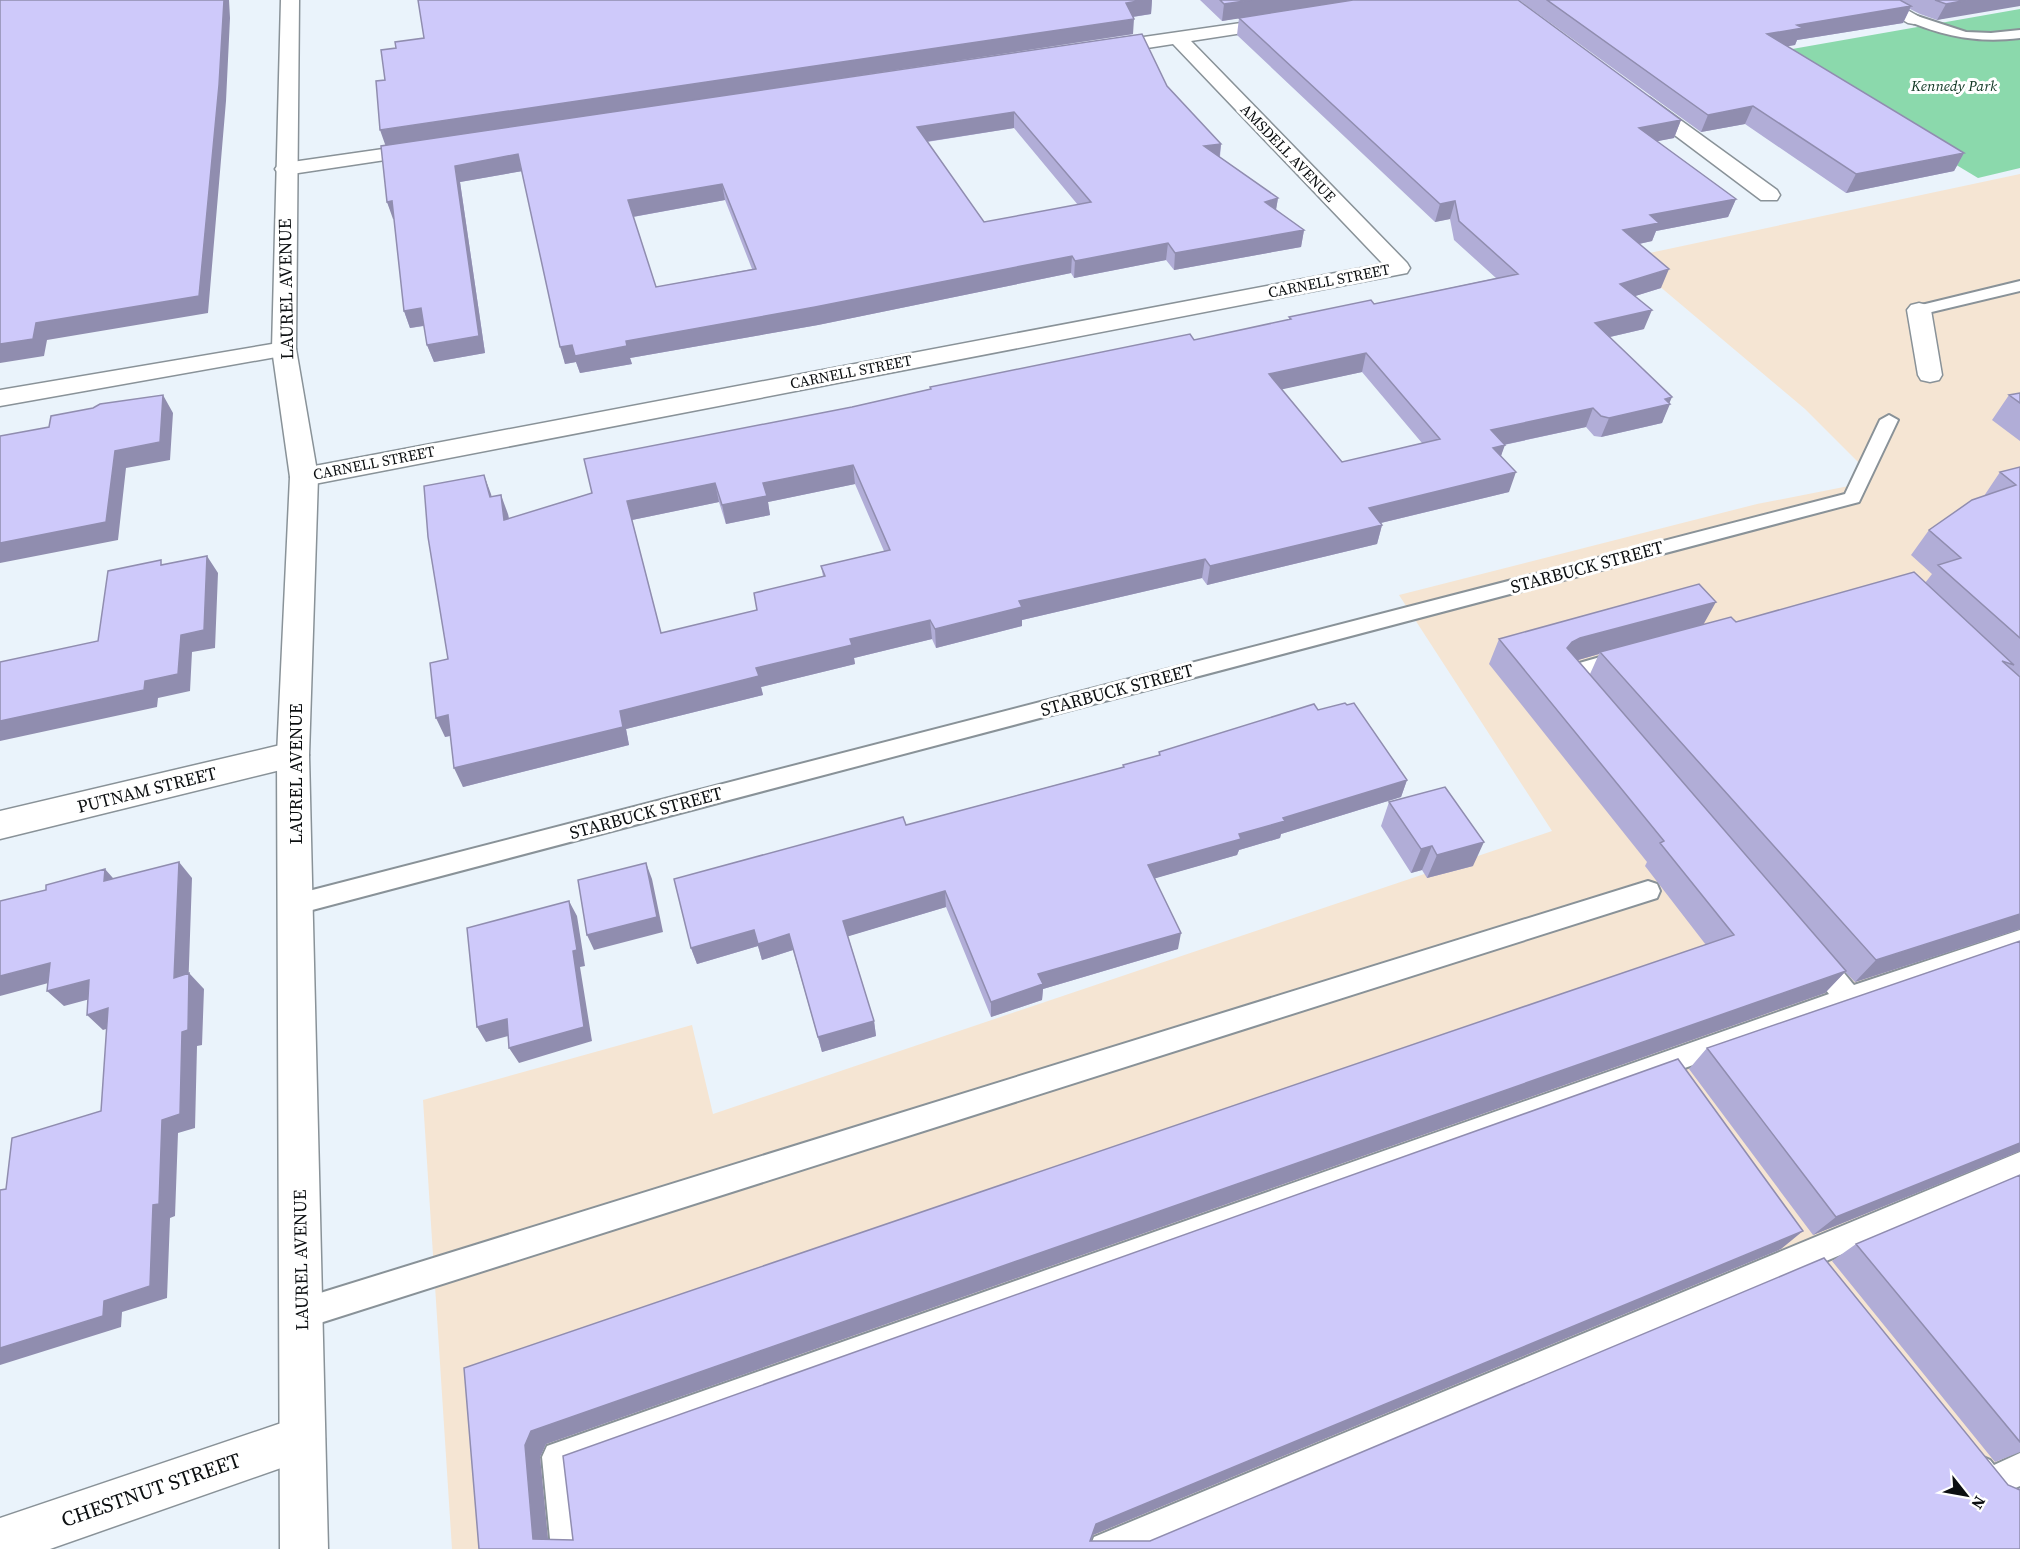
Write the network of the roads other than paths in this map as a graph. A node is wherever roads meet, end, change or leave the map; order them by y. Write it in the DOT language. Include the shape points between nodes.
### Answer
graph roads {
  1 [pos="290,0"];
  2 [pos="1876,0"];
  3 [pos="1305,18"];
  4 [pos="1914,19"];
  5 [pos="2020,34"];
  6 [pos="1177,38"];
  7 [pos="1083,51"];
  8 [pos="1627,91"];
  9 [pos="449,145"];
  10 [pos="285,169"];
  11 [pos="1769,195"];
  12 [pos="1399,268"];
  13 [pos="2020,286"];
  14 [pos="1919,310"];
  15 [pos="284,349"];
  16 [pos="1930,375"];
  17 [pos="0,398"];
  18 [pos="1889,420"];
  19 [pos="304,477"];
  20 [pos="1637,654"];
  21 [pos="1592,700"];
  22 [pos="293,755"];
  23 [pos="0,825"];
  24 [pos="1648,891"];
  25 [pos="297,904"];
  26 [pos="2020,941"];
  27 [pos="1803,945"];
  28 [pos="1849,998"];
  29 [pos="2020,1165"];
  30 [pos="301,1314"];
  31 [pos="302,1439"];
  32 [pos="1960,1448"];
  33 [pos="2020,1469"];
  34 [pos="0,1542"];
  35 [pos="304,1549"];
  36 [pos="568,1549"];
  37 [pos="1106,1549"];
  1 -- 10 [label="street, LAUREL AVENUE"];
  2 -- 4 [label="street"];
  3 -- 6 [label="street"];
  4 -- 5 [label="lane" via="1976,39"];
  6 -- 7 [label="street"];
  6 -- 12 [label="street, AMSDELL AVENUE"];
  8 -- 11 [label="street"];
  9 -- 10 [label="street"];
  10 -- 15 [label="street, LAUREL AVENUE"];
  12 -- 19 [label="street, CARNELL STREET"];
  13 -- 14 [label="lane"];
  14 -- 16 [label="street"];
  15 -- 17 [label="street"];
  15 -- 19 [label="street, LAUREL AVENUE"];
  18 -- 25 [label="lane, STARBUCK STREET" via="1852,498"];
  19 -- 22 [label="street, LAUREL AVENUE"];
  20 -- 21 [label="lane" via="1569,673"];
  22 -- 23 [label="street, PUTNAM STREET"];
  22 -- 25 [label="street, LAUREL AVENUE"];
  24 -- 30 [label="lane"];
  25 -- 30 [label="street, LAUREL AVENUE"];
  26 -- 28 [label="lane"];
  27 -- 28 [label="lane"];
  28 -- 36 [label="lane" via="1673,1072 558,1457"];
  29 -- 37 [label="lane"];
  30 -- 31 [label="street, LAUREL AVENUE"];
  31 -- 34 [label="street, CHESTNUT STREET"];
  31 -- 35 [label="street, LAUREL AVENUE"];
  32 -- 33 [label="lane" via="1989,1484"];
}
